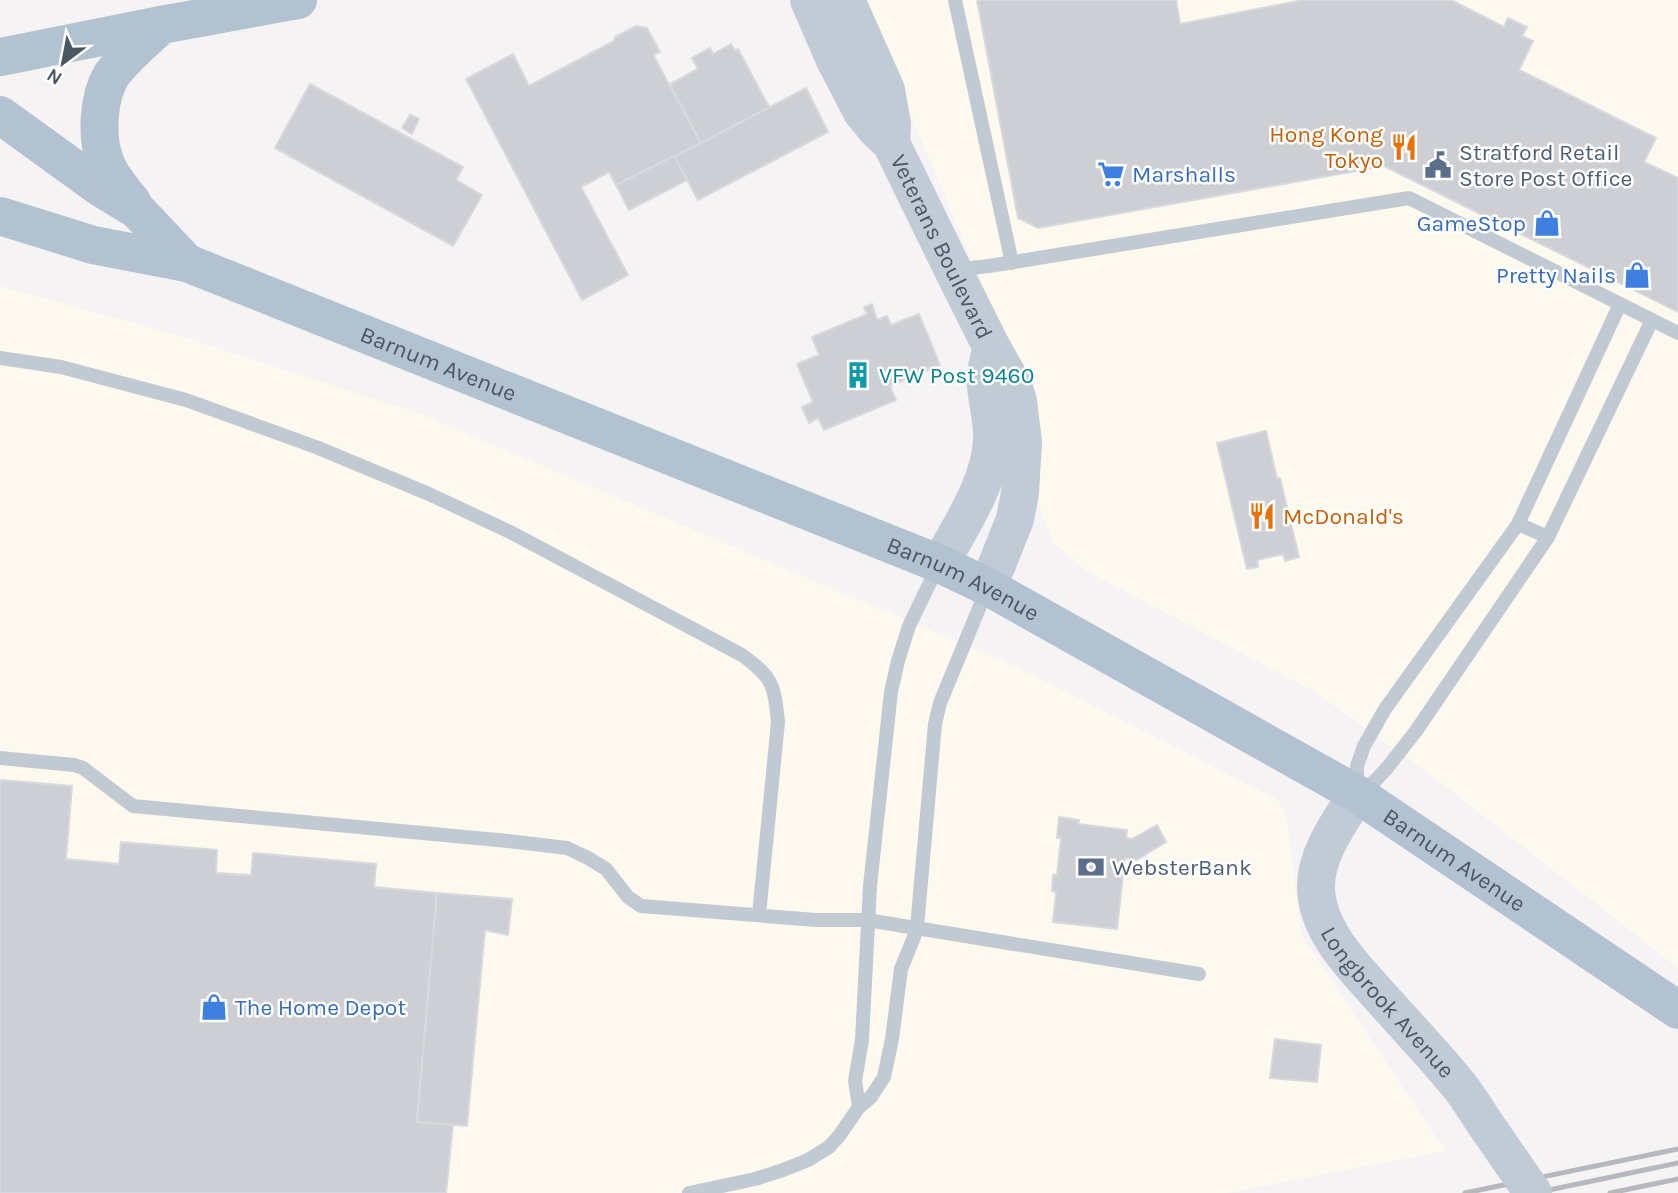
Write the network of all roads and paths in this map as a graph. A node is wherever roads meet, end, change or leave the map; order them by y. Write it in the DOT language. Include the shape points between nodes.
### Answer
graph roads {
  1 [pos="299,0"];
  2 [pos="809,0"];
  3 [pos="847,0"];
  4 [pos="955,0"];
  5 [pos="161,25"];
  6 [pos="0,57"];
  7 [pos="0,115"];
  8 [pos="891,143"];
  9 [pos="137,209"];
  10 [pos="0,216"];
  11 [pos="187,263"];
  12 [pos="1012,263"];
  13 [pos="953,271"];
  14 [pos="1620,304"];
  15 [pos="1652,320"];
  16 [pos="1678,333"];
  17 [pos="992,348"];
  18 [pos="0,358"];
  19 [pos="1518,524"];
  20 [pos="1548,537"];
  21 [pos="940,564"];
  22 [pos="988,587"];
  23 [pos="0,758"];
  24 [pos="1357,794"];
  25 [pos="759,915"];
  26 [pos="867,920"];
  27 [pos="917,927"];
  28 [pos="1199,974"];
  29 [pos="1678,1010"];
  30 [pos="859,1107"];
  31 [pos="689,1193"];
  32 [pos="1533,1193"];
  1 -- 5 [label="main road"];
  2 -- 8 [label="street, Veterans Boulevard" via="862,112"];
  3 -- 8 [label="street, Veterans Boulevard" via="886,90"];
  4 -- 12 [label="lane"];
  5 -- 6 [label="main road"];
  5 -- 9 [label="main road" via="112,75 100,116 105,161"];
  7 -- 9 [label="main road, Barnum Avenue"];
  8 -- 13 [label="street, Veterans Boulevard"];
  9 -- 11 [label="main road, Barnum Avenue"];
  10 -- 11 [label="main road, Barnum Avenue" via="93,245"];
  11 -- 21 [label="main road, Barnum Avenue"];
  12 -- 13 [label="lane"];
  12 -- 14 [label="lane" via="1409,198"];
  13 -- 17 [label="street, Veterans Boulevard"];
  14 -- 15 [label="lane"];
  14 -- 19 [label="lane"];
  15 -- 16 [label="lane"];
  15 -- 20 [label="lane"];
  17 -- 21 [label="street, Veterans Boulevard" via="986,373 992,422 988,467"];
  17 -- 22 [label="street, Veterans Boulevard" via="1018,401 1023,461 1014,519"];
  18 -- 25 [label="lane" via="61,367 186,400 316,447 510,532 743,655 763,671 775,692 778,722"];
  19 -- 20 [label="lane"];
  19 -- 24 [label="lane" via="1385,709 1357,766"];
  20 -- 24 [label="lane" via="1416,732 1375,781"];
  21 -- 22 [label="main road, Barnum Avenue"];
  21 -- 26 [label="lane" via="909,626 891,692"];
  22 -- 24 [label="main road, Barnum Avenue"];
  22 -- 27 [label="lane" via="935,724"];
  23 -- 25 [label="lane" via="83,768 133,806 567,848 606,869 628,897 641,905"];
  24 -- 29 [label="main road, Barnum Avenue"];
  24 -- 32 [label="street, Longbrook Avenue, bridge" via="1319,867 1316,884 1321,912 1336,946 1462,1089"];
  25 -- 26 [label="lane"];
  26 -- 27 [label="lane"];
  26 -- 30 [label="lane" via="867,975 855,1081"];
  27 -- 28 [label="lane"];
  27 -- 30 [label="lane" via="901,969 884,1077"];
  30 -- 31 [label="lane" via="839,1136 808,1160 755,1179"];
}
